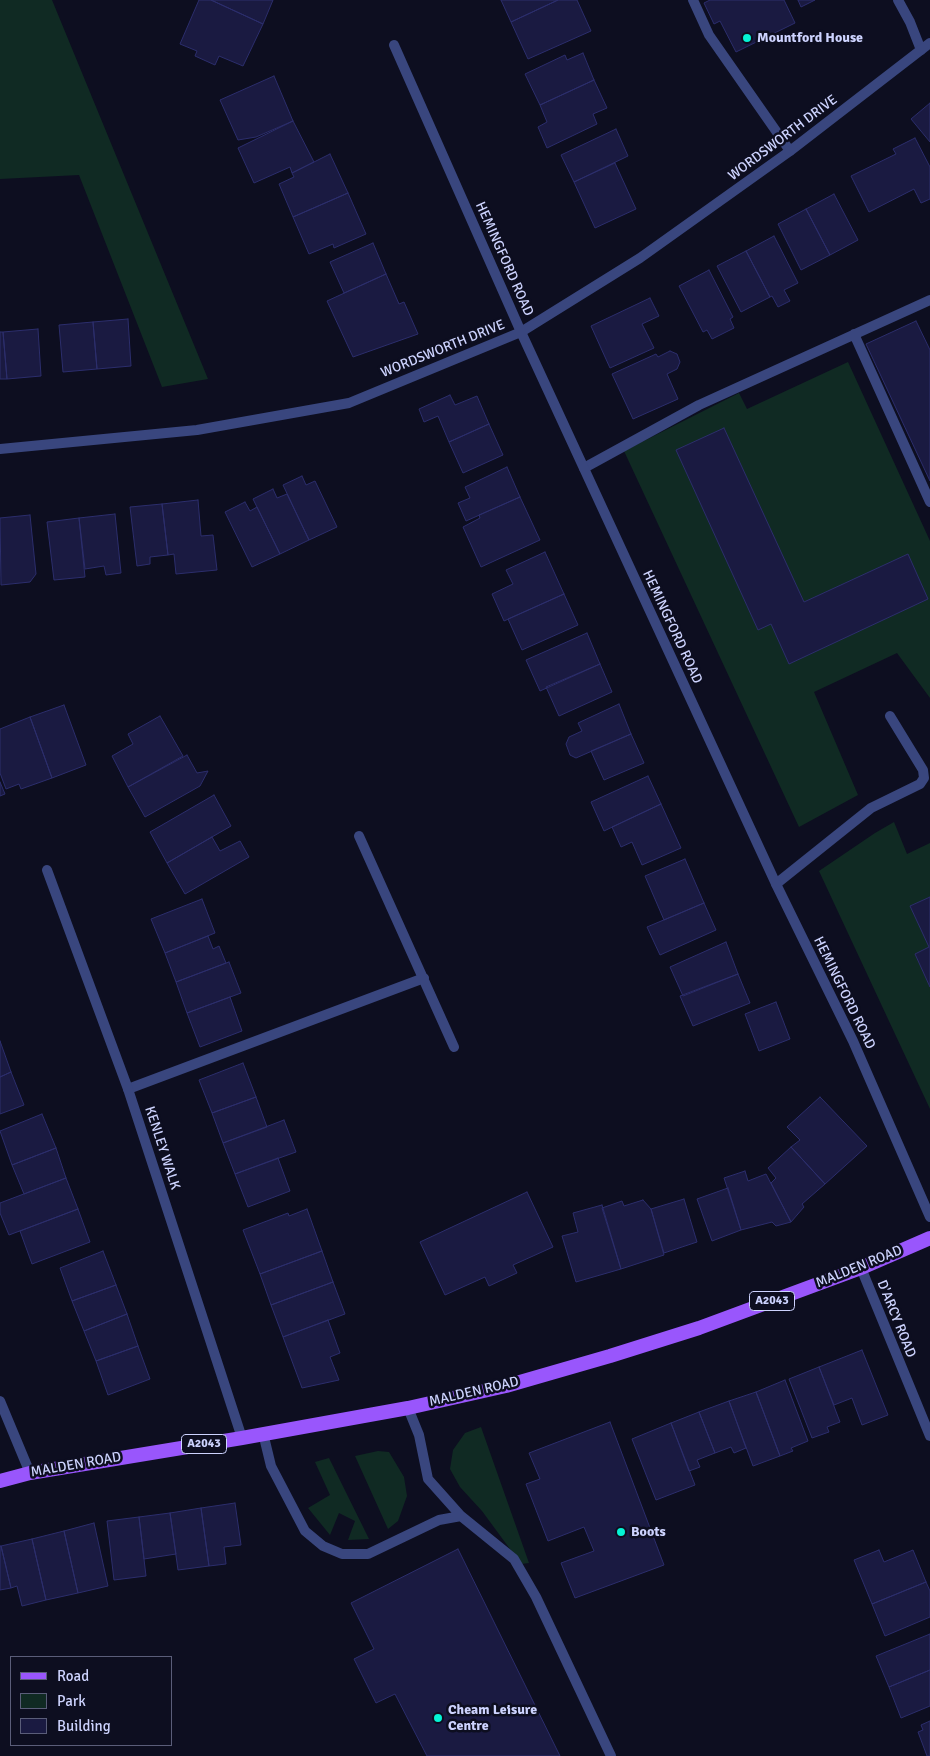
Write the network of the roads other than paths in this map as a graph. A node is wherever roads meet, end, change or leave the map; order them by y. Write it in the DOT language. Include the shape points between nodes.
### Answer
graph roads {
  1 [pos="693,0"];
  2 [pos="898,0"];
  3 [pos="930,43"];
  4 [pos="394,45"];
  5 [pos="921,50"];
  6 [pos="790,151"];
  7 [pos="930,300"];
  8 [pos="521,332"];
  9 [pos="854,334"];
  10 [pos="0,449"];
  11 [pos="584,468"];
  12 [pos="930,502"];
  13 [pos="890,716"];
  14 [pos="359,836"];
  15 [pos="47,870"];
  16 [pos="776,884"];
  17 [pos="424,978"];
  18 [pos="454,1046"];
  19 [pos="128,1089"];
  20 [pos="930,1217"];
  21 [pos="930,1238"];
  22 [pos="860,1268"];
  23 [pos="0,1402"];
  24 [pos="408,1408"];
  25 [pos="263,1433"];
  26 [pos="930,1436"];
  27 [pos="242,1438"];
  28 [pos="30,1473"];
  29 [pos="0,1481"];
  30 [pos="461,1516"];
  31 [pos="611,1756"];
  1 -- 6 [label="street" via="709,35"];
  2 -- 5 [label="street"];
  3 -- 5 [label="street, WORDSWORTH DRIVE"];
  4 -- 8 [label="street, HEMINGFORD ROAD"];
  5 -- 6 [label="street, WORDSWORTH DRIVE"];
  6 -- 8 [label="street, WORDSWORTH DRIVE" via="640,258"];
  7 -- 9 [label="street"];
  8 -- 10 [label="street, WORDSWORTH DRIVE" via="349,402 197,430"];
  8 -- 11 [label="street, HEMINGFORD ROAD"];
  9 -- 11 [label="street" via="699,405"];
  9 -- 12 [label="street"];
  11 -- 16 [label="street, HEMINGFORD ROAD"];
  13 -- 16 [label="street" via="924,770 920,784 871,808"];
  14 -- 17 [label="street"];
  15 -- 19 [label="street, KENLEY WALK"];
  16 -- 20 [label="street, HEMINGFORD ROAD" via="853,1042"];
  17 -- 18 [label="street"];
  17 -- 19 [label="street"];
  19 -- 27 [label="street, KENLEY WALK"];
  21 -- 22 [label="main road, MALDEN ROAD / A2043"];
  22 -- 24 [label="main road, MALDEN ROAD / A2043" via="699,1328 610,1356 506,1386"];
  22 -- 26 [label="street, D'ARCY ROAD"];
  23 -- 28 [label="street"];
  24 -- 25 [label="main road, MALDEN ROAD / A2043"];
  24 -- 30 [label="street" via="419,1436 428,1479"];
  25 -- 27 [label="main road, MALDEN ROAD / A2043"];
  25 -- 30 [label="street" via="271,1466 305,1531 323,1546 342,1554 368,1554 439,1520"];
  27 -- 28 [label="main road, MALDEN ROAD / A2043"];
  28 -- 29 [label="main road, MALDEN ROAD / A2043"];
  30 -- 31 [label="street" via="514,1559 536,1597"];
}
